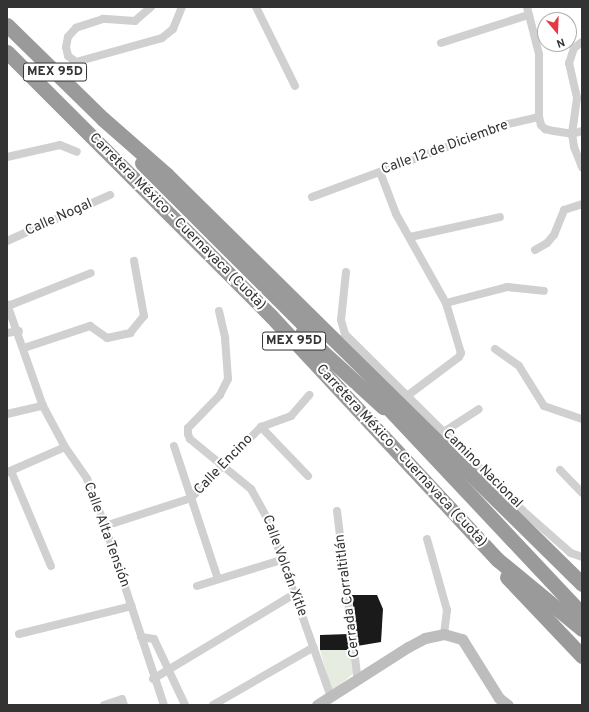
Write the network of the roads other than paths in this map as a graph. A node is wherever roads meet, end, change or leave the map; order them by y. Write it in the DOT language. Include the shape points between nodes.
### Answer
graph roads {
  1 [pos="151,7"];
  2 [pos="182,7"];
  3 [pos="256,7"];
  4 [pos="527,11"];
  5 [pos="7,24"];
  6 [pos="582,42"];
  7 [pos="441,43"];
  8 [pos="7,52"];
  9 [pos="295,86"];
  10 [pos="539,117"];
  11 [pos="103,119"];
  12 [pos="582,131"];
  13 [pos="572,134"];
  14 [pos="77,152"];
  15 [pos="7,157"];
  16 [pos="582,167"];
  17 [pos="380,172"];
  18 [pos="110,195"];
  19 [pos="312,197"];
  20 [pos="582,204"];
  21 [pos="500,217"];
  22 [pos="410,237"];
  23 [pos="7,241"];
  24 [pos="535,250"];
  25 [pos="134,261"];
  26 [pos="346,272"];
  27 [pos="91,273"];
  28 [pos="544,291"];
  29 [pos="446,303"];
  30 [pos="7,305"];
  31 [pos="219,311"];
  32 [pos="271,316"];
  33 [pos="19,331"];
  34 [pos="7,333"];
  35 [pos="24,348"];
  36 [pos="495,349"];
  37 [pos="310,395"];
  38 [pos="408,396"];
  39 [pos="43,406"];
  40 [pos="479,409"];
  41 [pos="7,414"];
  42 [pos="582,419"];
  43 [pos="261,427"];
  44 [pos="444,431"];
  45 [pos="174,446"];
  46 [pos="65,447"];
  47 [pos="222,465"];
  48 [pos="560,470"];
  49 [pos="9,472"];
  50 [pos="308,476"];
  51 [pos="456,486"];
  52 [pos="582,493"];
  53 [pos="191,498"];
  54 [pos="337,511"];
  55 [pos="456,516"];
  56 [pos="106,526"];
  57 [pos="427,539"];
  58 [pos="582,557"];
  59 [pos="284,559"];
  60 [pos="498,560"];
  61 [pos="51,566"];
  62 [pos="218,579"];
  63 [pos="582,584"];
  64 [pos="197,586"];
  65 [pos="293,595"];
  66 [pos="132,606"];
  67 [pos="582,614"];
  68 [pos="582,622"];
  69 [pos="582,629"];
  70 [pos="19,634"];
  71 [pos="444,634"];
  72 [pos="141,637"];
  73 [pos="314,647"];
  74 [pos="582,656"];
  75 [pos="170,670"];
  76 [pos="153,679"];
  77 [pos="358,681"];
  78 [pos="331,697"];
  79 [pos="123,702"];
  80 [pos="104,705"];
  81 [pos="164,705"];
  82 [pos="186,705"];
  83 [pos="213,705"];
  84 [pos="317,705"];
  85 [pos="508,705"];
  1 -- 2 [label="street" via="135,21 103,19 76,28 68,37 68,56 76,62 162,38 173,29"];
  3 -- 9 [label="street"];
  4 -- 7 [label="street"];
  4 -- 10 [label="street" via="539,54"];
  5 -- 11 [label="highway, Carretera México - Cuernavaca (Cuota) / MEX 95D"];
  6 -- 13 [label="street" via="572,51 569,63 577,98"];
  8 -- 32 [label="highway, Carretera México - Cuernavaca (Cuota) / MEX 95D"];
  10 -- 13 [label="street" via="545,129"];
  10 -- 17 [label="street, Calle 12 de Diciembre" via="508,124"];
  11 -- 63 [label="highway, Carretera México - Cuernavaca (Cuota) / MEX 95D" via="167,175"];
  11 -- 67 [label="highway" via="162,186 380,400"];
  12 -- 13 [label="street"];
  13 -- 16 [label="street"];
  14 -- 15 [label="street" via="60,145"];
  17 -- 19 [label="street, Calle 12 de Diciembre"];
  17 -- 22 [label="street" via="396,214"];
  18 -- 23 [label="street, Calle Nogal"];
  20 -- 24 [label="street" via="564,210 554,235"];
  21 -- 22 [label="street"];
  22 -- 29 [label="street"];
  25 -- 35 [label="street" via="144,316 130,333 107,338 90,326"];
  26 -- 38 [label="street, Camino Nacional" via="342,327 345,334"];
  27 -- 30 [label="street"];
  28 -- 29 [label="street" via="513,287"];
  29 -- 38 [label="street" via="459,357"];
  30 -- 33 [label="street, Calle Alta Tensión"];
  31 -- 47 [label="street, Calle Volcán Xitle" via="225,338 228,379 220,396 188,428 188,434 190,439"];
  32 -- 51 [label="highway" via="311,340 382,406"];
  32 -- 55 [label="highway, Carretera México - Cuernavaca (Cuota) / MEX 95D"];
  33 -- 34 [label="street"];
  33 -- 35 [label="street, Calle Alta Tensión"];
  35 -- 39 [label="street, Calle Alta Tensión"];
  36 -- 42 [label="street" via="519,366 544,406"];
  37 -- 43 [label="street, Calle Encino" via="291,416"];
  38 -- 44 [label="street, Camino Nacional"];
  39 -- 41 [label="street"];
  39 -- 46 [label="street, Calle Alta Tensión"];
  40 -- 44 [label="street"];
  43 -- 47 [label="street, Calle Encino"];
  43 -- 50 [label="street"];
  44 -- 58 [label="street, Camino Nacional" via="522,510 571,553"];
  45 -- 53 [label="street"];
  46 -- 49 [label="street"];
  46 -- 56 [label="street, Calle Alta Tensión" via="87,479"];
  47 -- 53 [label="street, Calle Encino"];
  47 -- 59 [label="street, Calle Volcán Xitle" via="251,489 269,522"];
  48 -- 52 [label="street"];
  49 -- 61 [label="street"];
  51 -- 55 [label="highway"];
  51 -- 68 [label="highway"];
  53 -- 56 [label="street, Calle Encino"];
  53 -- 62 [label="street"];
  54 -- 77 [label="street, Cerrada Corraltitlán"];
  55 -- 60 [label="highway, Carretera México - Cuernavaca (Cuota) / MEX 95D"];
  56 -- 66 [label="street, Calle Alta Tensión"];
  57 -- 71 [label="street" via="447,610"];
  59 -- 62 [label="street"];
  59 -- 65 [label="street, Calle Volcán Xitle"];
  60 -- 69 [label="highway, Carretera México - Cuernavaca (Cuota) / MEX 95D"];
  60 -- 74 [label="highway" via="507,577"];
  62 -- 64 [label="street"];
  65 -- 73 [label="street, Calle Volcán Xitle"];
  65 -- 75 [label="street"];
  66 -- 70 [label="street"];
  66 -- 72 [label="street, Calle Alta Tensión"];
  71 -- 77 [label="street" via="420,641"];
  71 -- 85 [label="street" via="462,639 499,698"];
  72 -- 75 [label="street" via="154,639"];
  72 -- 76 [label="street, Calle Alta Tensión"];
  73 -- 78 [label="street, Calle Volcán Xitle"];
  73 -- 83 [label="street"];
  75 -- 76 [label="street"];
  75 -- 82 [label="street"];
  76 -- 81 [label="street, Calle Alta Tensión"];
  77 -- 78 [label="street"];
  78 -- 84 [label="street"];
  79 -- 80 [label="street"];
}
